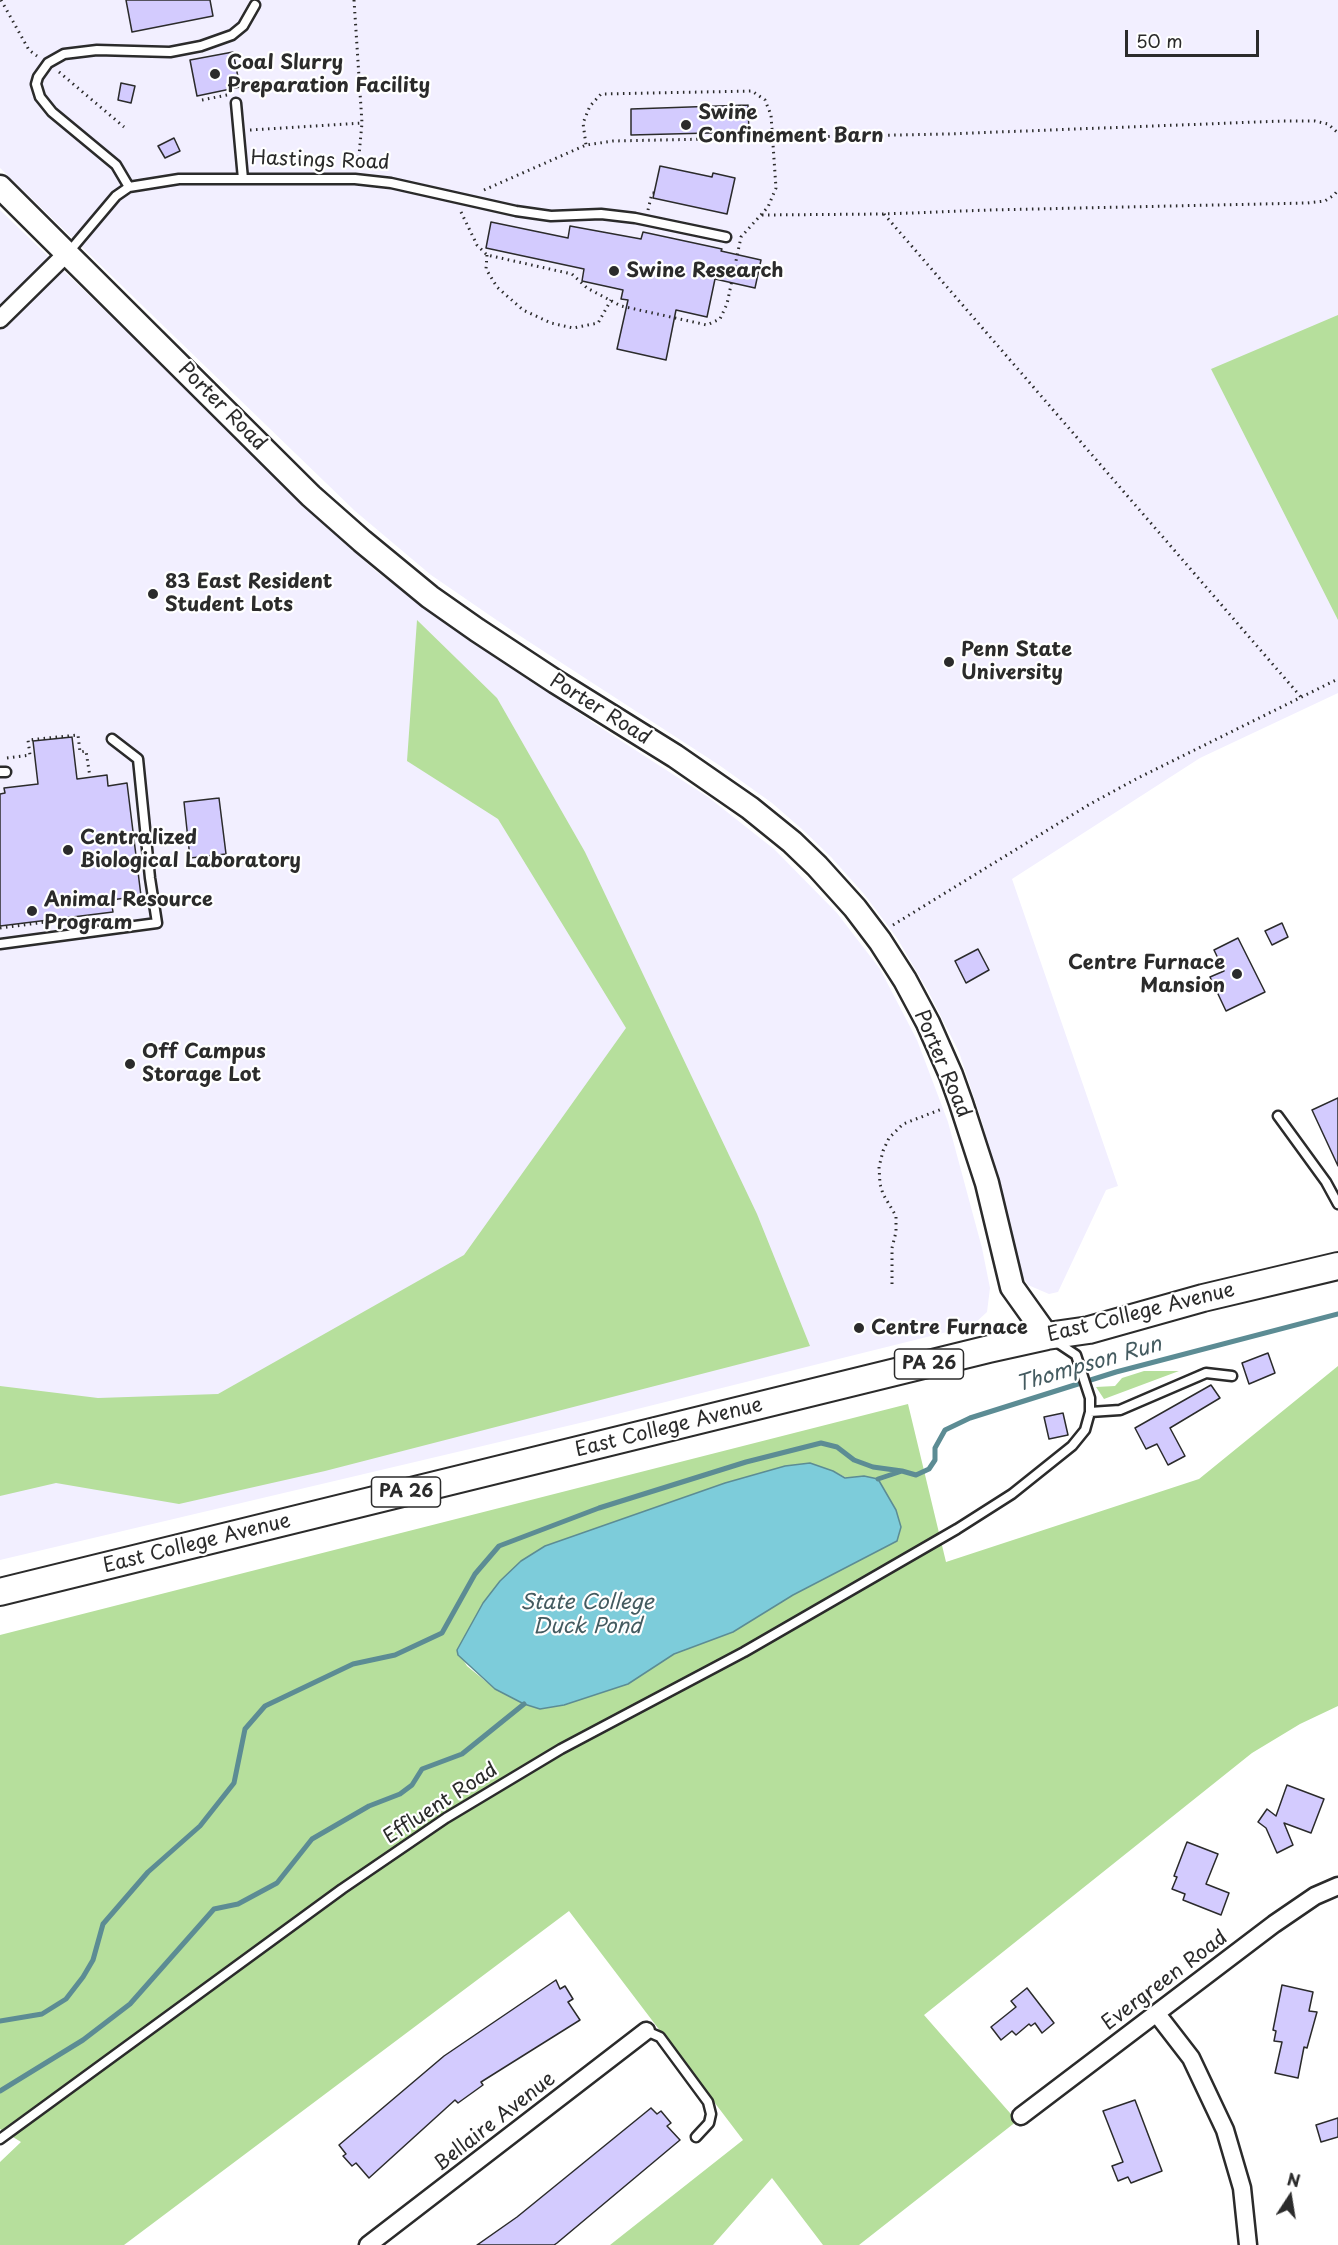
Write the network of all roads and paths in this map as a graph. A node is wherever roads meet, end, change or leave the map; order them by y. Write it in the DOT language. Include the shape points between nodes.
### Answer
graph roads {
  1 [pos="354,0"];
  2 [pos="255,5"];
  3 [pos="202,100"];
  4 [pos="236,104"];
  5 [pos="362,123"];
  6 [pos="238,130"];
  7 [pos="1338,133"];
  8 [pos="773,139"];
  9 [pos="586,145"];
  10 [pos="243,179"];
  11 [pos="355,179"];
  12 [pos="0,187"];
  13 [pos="129,187"];
  14 [pos="1338,190"];
  15 [pos="654,194"];
  16 [pos="453,197"];
  17 [pos="884,214"];
  18 [pos="761,215"];
  19 [pos="646,220"];
  20 [pos="726,237"];
  21 [pos="67,253"];
  22 [pos="487,255"];
  23 [pos="611,300"];
  24 [pos="0,319"];
  25 [pos="1338,679"];
  26 [pos="1300,697"];
  27 [pos="112,739"];
  28 [pos="74,752"];
  29 [pos="80,752"];
  30 [pos="35,754"];
  31 [pos="30,755"];
  32 [pos="3,772"];
  33 [pos="90,777"];
  34 [pos="876,936"];
  35 [pos="0,944"];
  36 [pos="961,1102"];
  37 [pos="1278,1116"];
  38 [pos="1338,1204"];
  39 [pos="1338,1266"];
  40 [pos="892,1284"];
  41 [pos="1047,1336"];
  42 [pos="1233,1376"];
  43 [pos="1090,1412"];
  44 [pos="0,1592"];
  45 [pos="1338,1886"];
  46 [pos="1158,2014"];
  47 [pos="646,2031"];
  48 [pos="1021,2116"];
  49 [pos="696,2137"];
  50 [pos="0,2139"];
  51 [pos="368,2245"];
  52 [pos="1248,2245"];
  1 -- 5 [label="path"];
  2 -- 13 [label="lane" via="243,26 232,35 201,46 170,52 97,50 64,54 48,63 38,77 40,97 52,112 116,165"];
  3 -- 4 [label="path" via="234,94"];
  4 -- 6 [label="lane"];
  5 -- 6 [label="path"];
  5 -- 11 [label="path"];
  6 -- 10 [label="lane"];
  7 -- 8 [label="path" via="1328,124 1315,121 1283,121"];
  8 -- 9 [label="path" via="613,141"];
  8 -- 9 [label="path" via="765,100 752,91 601,94 590,106 584,123"];
  8 -- 18 [label="path" via="776,188"];
  9 -- 16 [label="path" via="484,190"];
  10 -- 11 [label="lane, Hastings Road"];
  10 -- 13 [label="lane, Hastings Road" via="179,179"];
  11 -- 16 [label="lane, Hastings Road"];
  12 -- 21 [label="street, Porter Road"];
  13 -- 21 [label="lane" via="116,196"];
  14 -- 17 [label="path" via="1325,201 1308,203"];
  15 -- 19 [label="path"];
  16 -- 19 [label="lane, Hastings Road" via="551,216 601,214"];
  16 -- 22 [label="path" via="477,245"];
  17 -- 18 [label="path"];
  17 -- 26 [label="path"];
  18 -- 23 [label="path" via="741,237 720,320 707,325 621,306"];
  19 -- 20 [label="lane, Hastings Road"];
  21 -- 24 [label="street"];
  21 -- 34 [label="street, Porter Road" via="311,496 362,541 477,630 750,808 817,866"];
  22 -- 23 [label="path" via="572,274 587,288"];
  22 -- 23 [label="path" via="486,269 497,287 523,310 551,323 573,328 598,323"];
  25 -- 26 [label="path"];
  26 -- 34 [label="path" via="1090,804"];
  27 -- 35 [label="lane" via="138,759 157,923"];
  28 -- 29 [label="path"];
  29 -- 31 [label="path" via="78,735 28,740"];
  29 -- 33 [label="path" via="86,751"];
  30 -- 31 [label="path"];
  31 -- 32 [label="path" via="4,758"];
  34 -- 36 [label="street, Porter Road" via="928,1023"];
  36 -- 40 [label="path" via="903,1124 883,1151 880,1184 896,1216"];
  36 -- 41 [label="street, Porter Road" via="987,1183 1012,1287"];
  37 -- 38 [label="lane"];
  39 -- 41 [label="main road, East College Avenue / PA 26" via="1089,1330"];
  41 -- 43 [label="lane" via="1076,1355"];
  41 -- 44 [label="main road, East College Avenue / PA 26"];
  42 -- 43 [label="lane" via="1206,1373 1120,1410"];
  43 -- 50 [label="lane, Effluent Road" via="1085,1430 1072,1446 1012,1494 744,1652 561,1749 446,1818 342,1889"];
  45 -- 46 [label="street, Evergreen Road" via="1315,1896 1274,1924"];
  46 -- 48 [label="street, Evergreen Road"];
  46 -- 52 [label="street" via="1191,2058 1225,2130 1242,2188"];
  47 -- 49 [label="lane" via="660,2037 708,2102 709,2123"];
  47 -- 51 [label="street, Bellaire Avenue"];
}
